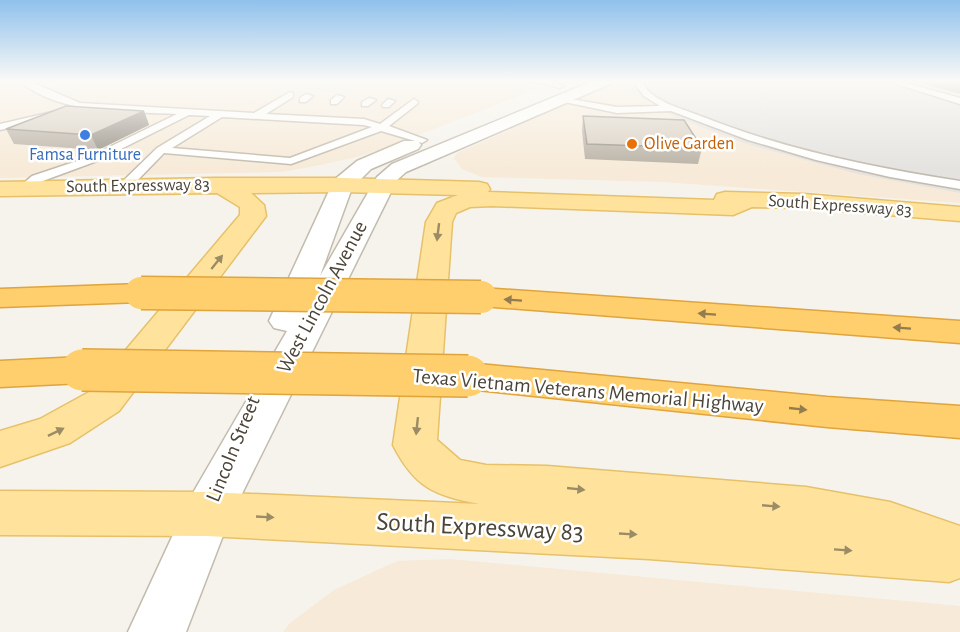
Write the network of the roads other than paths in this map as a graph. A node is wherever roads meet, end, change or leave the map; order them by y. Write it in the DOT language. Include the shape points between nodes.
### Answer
graph roads {
  1 [pos="73,110"];
  2 [pos="146,110"];
  3 [pos="264,110"];
  4 [pos="403,110"];
  5 [pos="507,110"];
  6 [pos="522,110"];
  7 [pos="678,110"];
  8 [pos="187,113"];
  9 [pos="220,114"];
  10 [pos="257,115"];
  11 [pos="0,127"];
  12 [pos="382,127"];
  13 [pos="422,140"];
  14 [pos="160,150"];
  15 [pos="342,184"];
  16 [pos="216,185"];
  17 [pos="382,185"];
  18 [pos="960,185"];
  19 [pos="125,186"];
  20 [pos="0,189"];
  21 [pos="23,189"];
  22 [pos="747,200"];
  23 [pos="960,214"];
  24 [pos="0,298"];
  25 [pos="960,332"];
  26 [pos="0,374"];
  27 [pos="960,422"];
  28 [pos="0,449"];
  29 [pos="0,513"];
  30 [pos="207,514"];
  31 [pos="960,550"];
  32 [pos="960,558"];
  33 [pos="157,632"];
  1 -- 11 [label="lane"];
  2 -- 8 [label="lane"];
  3 -- 10 [label="lane"];
  4 -- 12 [label="lane"];
  5 -- 13 [label="street, West Lincoln Avenue"];
  6 -- 17 [label="street, West Lincoln Avenue" via="399,168"];
  7 -- 18 [label="lane" via="795,152"];
  8 -- 9 [label="lane"];
  8 -- 21 [label="lane" via="93,159 36,179"];
  9 -- 10 [label="lane"];
  9 -- 14 [label="lane"];
  10 -- 12 [label="lane" via="367,119"];
  12 -- 13 [label="lane"];
  12 -- 14 [label="lane" via="291,161"];
  13 -- 15 [label="street, West Lincoln Avenue" via="364,165"];
  14 -- 19 [label="lane"];
  15 -- 16 [label="main road, South Expressway 83"];
  15 -- 17 [label="main road, South Expressway 83"];
  15 -- 30 [label="street, Lincoln Street"];
  16 -- 19 [label="main road, South Expressway 83"];
  28 -- 16 [label="main road, one-way" via="47,436 77,422 105,401 253,216 252,205 245,198"];
  17 -- 22 [label="main road, South Expressway 83"];
  17 -- 30 [label="street, West Lincoln Avenue"];
  19 -- 21 [label="main road, South Expressway 83"];
  20 -- 21 [label="main road, South Expressway 83"];
  22 -- 23 [label="main road, South Expressway 83"];
  22 -- 31 [label="main road, one-way" via="733,208 492,199 446,208 440,222 415,445 448,478 486,485 547,486 806,509 890,525"];
  25 -- 24 [label="highway, one-way, bridge" via="481,297 141,293"];
  26 -- 27 [label="highway, Texas Vietnam Veterans Memorial Highway, one-way, bridge" via="82,370 468,376"];
  29 -- 30 [label="main road, South Expressway 83"];
  30 -- 32 [label="main road, South Expressway 83, one-way" via="649,535"];
  30 -- 33 [label="street, West Lincoln Avenue"];
}
